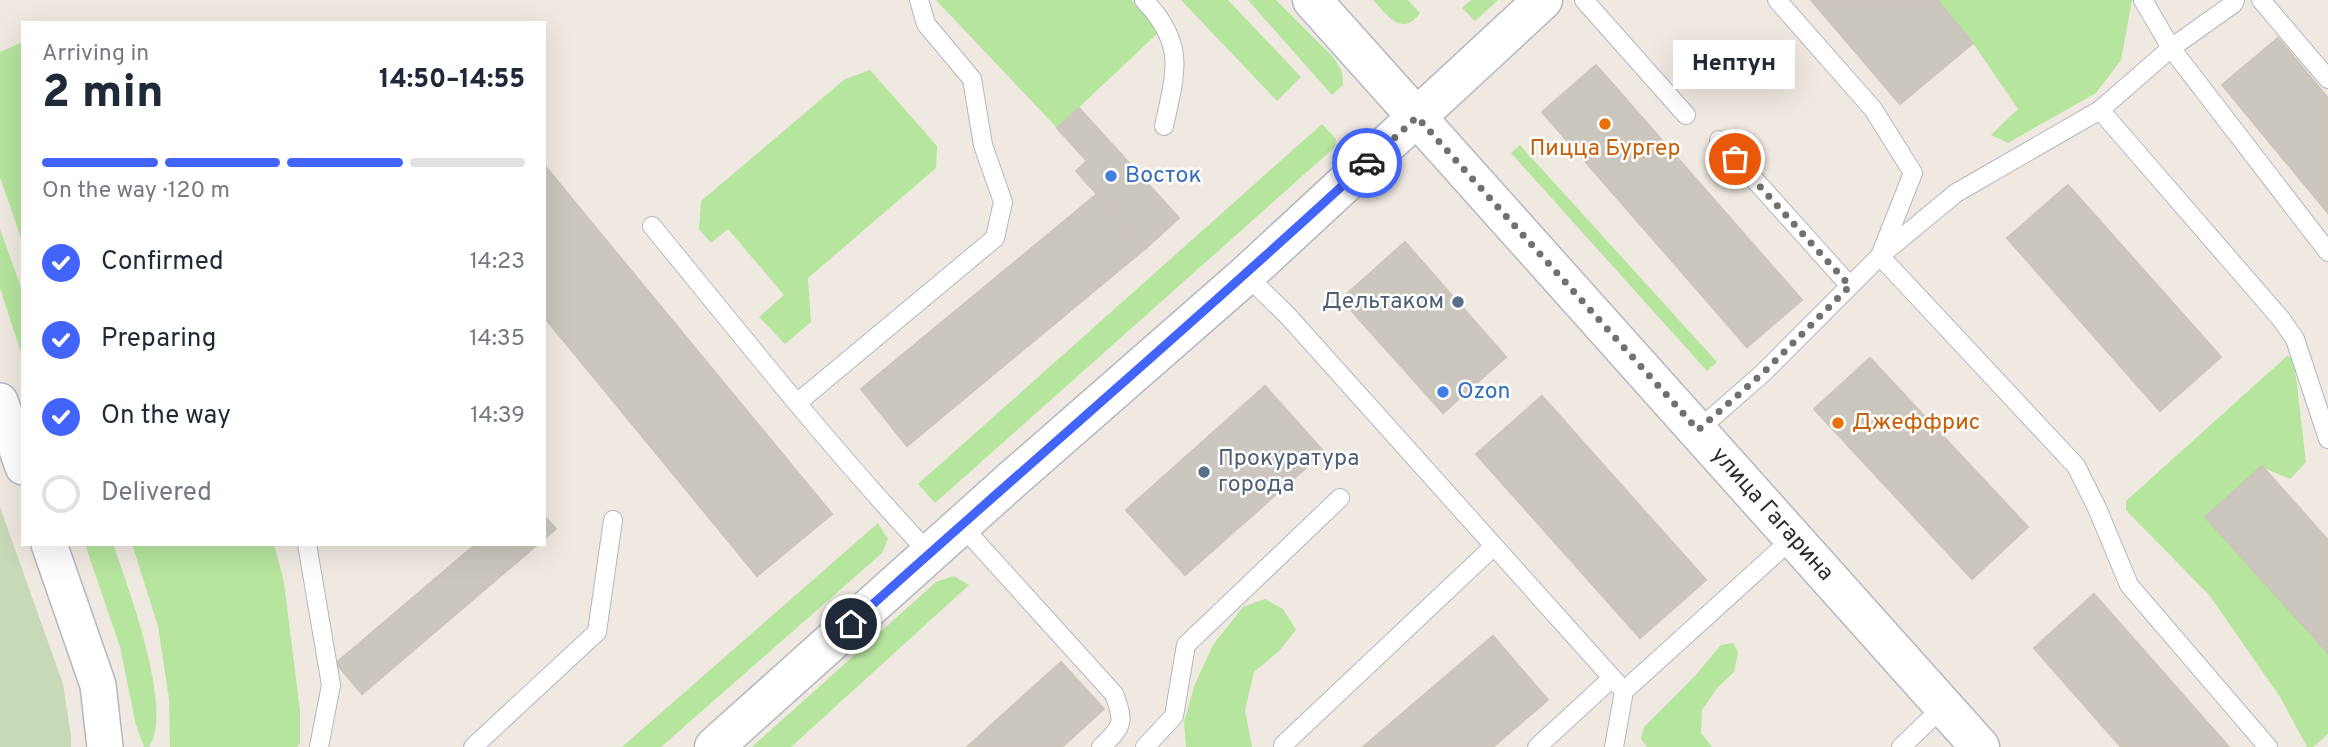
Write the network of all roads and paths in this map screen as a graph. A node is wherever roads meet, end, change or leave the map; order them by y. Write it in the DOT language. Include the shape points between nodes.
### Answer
graph roads {
  1 [pos="919,0"];
  2 [pos="1144,0"];
  3 [pos="1312,0"];
  4 [pos="1543,0"];
  5 [pos="1584,0"];
  6 [pos="1777,0"];
  7 [pos="2143,0"];
  8 [pos="2235,0"];
  9 [pos="2261,0"];
  10 [pos="2171,48"];
  11 [pos="2328,79"];
  12 [pos="2100,110"];
  13 [pos="1686,115"];
  14 [pos="1417,117"];
  15 [pos="1164,126"];
  16 [pos="1719,140"];
  17 [pos="652,226"];
  18 [pos="2328,252"];
  19 [pos="1880,256"];
  20 [pos="1246,275"];
  21 [pos="1850,286"];
  22 [pos="0,401"];
  23 [pos="797,403"];
  24 [pos="1698,430"];
  25 [pos="2328,439"];
  26 [pos="21,461"];
  27 [pos="1340,498"];
  28 [pos="613,520"];
  29 [pos="961,525"];
  30 [pos="1794,537"];
  31 [pos="50,546"];
  32 [pos="307,546"];
  33 [pos="1493,547"];
  34 [pos="929,553"];
  35 [pos="1618,685"];
  36 [pos="1944,706"];
  37 [pos="1118,730"];
  38 [pos="1283,745"];
  39 [pos="104,747"];
  40 [pos="319,747"];
  41 [pos="473,747"];
  42 [pos="714,747"];
  43 [pos="1101,747"];
  44 [pos="1134,747"];
  45 [pos="1144,747"];
  46 [pos="1537,747"];
  47 [pos="1614,747"];
  48 [pos="1901,747"];
  49 [pos="1980,747"];
  50 [pos="2268,747"];
  1 -- 23 [label="lane" via="926,24 972,79 983,145 1003,202 995,238"];
  2 -- 15 [label="lane" via="1169,32 1176,73"];
  3 -- 14 [label="street, улица Гагарина"];
  4 -- 14 [label="street"];
  5 -- 13 [label="lane"];
  6 -- 19 [label="lane" via="1873,109 1913,173"];
  7 -- 10 [label="lane"];
  8 -- 10 [label="lane"];
  9 -- 11 [label="lane"];
  10 -- 12 [label="lane"];
  10 -- 18 [label="lane"];
  12 -- 19 [label="lane" via="1956,193"];
  12 -- 25 [label="lane" via="2295,339"];
  14 -- 20 [label="street"];
  14 -- 24 [label="street, улица Гагарина"];
  16 -- 21 [label="lane"];
  17 -- 23 [label="lane"];
  19 -- 21 [label="lane"];
  19 -- 50 [label="lane" via="2076,467 2129,585"];
  20 -- 29 [label="street"];
  20 -- 33 [label="lane" via="1288,316"];
  21 -- 24 [label="lane"];
  22 -- 26 [label="street"];
  23 -- 34 [label="lane"];
  24 -- 30 [label="street, улица Гагарина"];
  27 -- 45 [label="lane" via="1186,645 1174,716"];
  28 -- 41 [label="lane" via="597,632"];
  29 -- 34 [label="street"];
  29 -- 37 [label="lane" via="1114,694 1121,713"];
  30 -- 35 [label="lane"];
  30 -- 36 [label="street, улица Гагарина"];
  31 -- 39 [label="street" via="98,685"];
  32 -- 40 [label="lane" via="331,685"];
  33 -- 35 [label="lane"];
  33 -- 38 [label="lane"];
  34 -- 42 [label="street"];
  35 -- 46 [label="lane"];
  35 -- 47 [label="lane"];
  36 -- 48 [label="lane"];
  36 -- 49 [label="street, улица Гагарина"];
  37 -- 43 [label="lane"];
  37 -- 44 [label="lane"];
}
